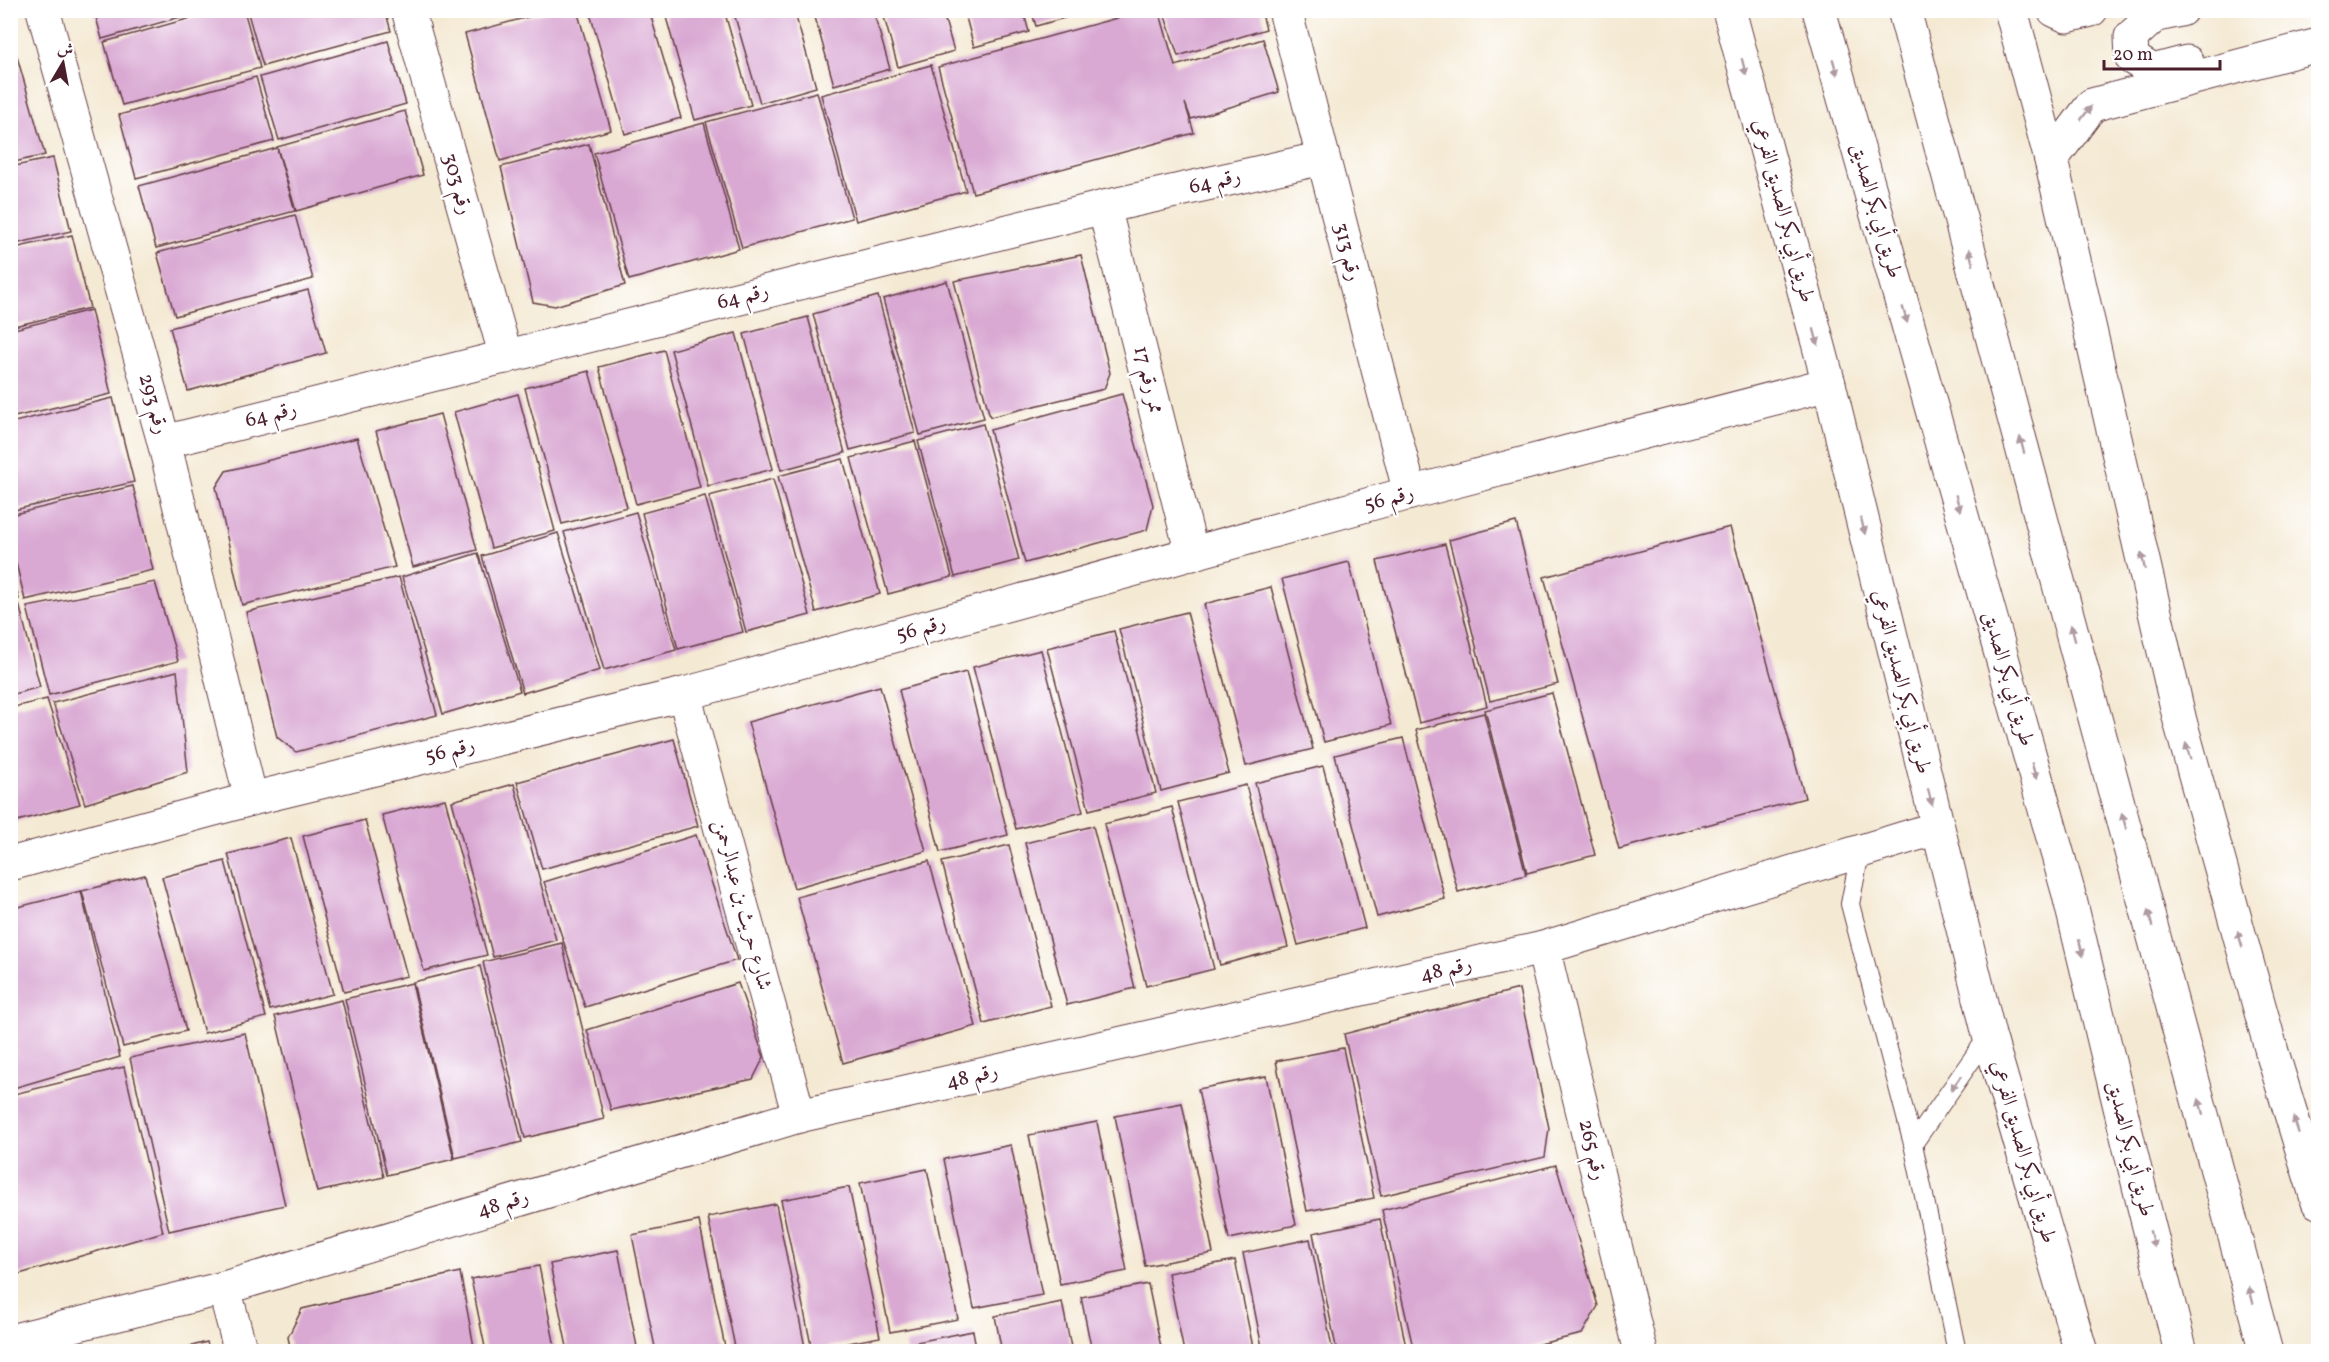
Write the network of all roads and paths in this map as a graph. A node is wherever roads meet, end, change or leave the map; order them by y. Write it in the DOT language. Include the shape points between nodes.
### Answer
graph roads {
  1 [pos="43,10"];
  2 [pos="408,10"];
  3 [pos="1285,10"];
  4 [pos="1730,10"];
  5 [pos="1819,10"];
  6 [pos="1904,10"];
  7 [pos="2011,10"];
  8 [pos="2054,10"];
  9 [pos="2091,10"];
  10 [pos="2181,10"];
  11 [pos="2319,45"];
  12 [pos="2242,65"];
  13 [pos="1323,158"];
  14 [pos="2051,160"];
  15 [pos="1104,207"];
  16 [pos="506,357"];
  17 [pos="1828,384"];
  18 [pos="164,442"];
  19 [pos="1410,493"];
  20 [pos="1192,554"];
  21 [pos="684,694"];
  22 [pos="251,800"];
  23 [pos="1937,828"];
  24 [pos="1860,853"];
  25 [pos="10,864"];
  26 [pos="1543,948"];
  27 [pos="1989,1035"];
  28 [pos="799,1116"];
  29 [pos="1913,1144"];
  30 [pos="2319,1202"];
  31 [pos="224,1288"];
  32 [pos="10,1341"];
  33 [pos="241,1352"];
  34 [pos="1641,1352"];
  35 [pos="1957,1352"];
  36 [pos="2081,1352"];
  37 [pos="2181,1352"];
  38 [pos="2266,1352"];
  1 -- 18 [label="street, رقم 293"];
  2 -- 16 [label="street, رقم 303"];
  3 -- 13 [label="street, رقم 313"];
  4 -- 17 [label="street, طريق أبي بكر الصديق الفرعي, one-way"];
  5 -- 37 [label="street, طريق أبي بكر الصديق, one-way" via="2068,891"];
  38 -- 6 [label="street, one-way"];
  7 -- 14 [label="street"];
  8 -- 9 [label="street" via="2067,16"];
  10 -- 12 [label="street" via="2154,16 2131,37 2133,58 2153,71 2212,56"];
  11 -- 12 [label="street"];
  14 -- 12 [label="street, one-way" via="2092,105"];
  13 -- 15 [label="street, رقم 64"];
  13 -- 19 [label="street, رقم 313"];
  30 -- 14 [label="street, one-way" via="2272,1052 2180,721"];
  15 -- 16 [label="street, رقم 64"];
  15 -- 20 [label="street, ممر رقم 17"];
  16 -- 18 [label="street, رقم 64"];
  17 -- 19 [label="street, رقم 56"];
  17 -- 23 [label="street, طريق أبي بكر الصديق الفرعي, one-way"];
  18 -- 22 [label="street, رقم 293"];
  19 -- 20 [label="street, رقم 56"];
  20 -- 21 [label="street, رقم 56"];
  21 -- 22 [label="street, رقم 56"];
  21 -- 28 [label="street, شارع حريث بن عبدالرحمن"];
  22 -- 25 [label="street, رقم 56"];
  23 -- 24 [label="street, رقم 48"];
  23 -- 27 [label="street, طريق أبي بكر الصديق الفرعي"];
  24 -- 26 [label="street, رقم 48"];
  24 -- 29 [label="lane" via="1850,904"];
  26 -- 28 [label="street, رقم 48"];
  26 -- 34 [label="street, رقم 265"];
  27 -- 29 [label="lane, one-way"];
  27 -- 36 [label="street, طريق أبي بكر الصديق الفرعي"];
  28 -- 31 [label="street, رقم 48"];
  29 -- 35 [label="lane"];
  31 -- 32 [label="street, رقم 48"];
  31 -- 33 [label="street"];
}
